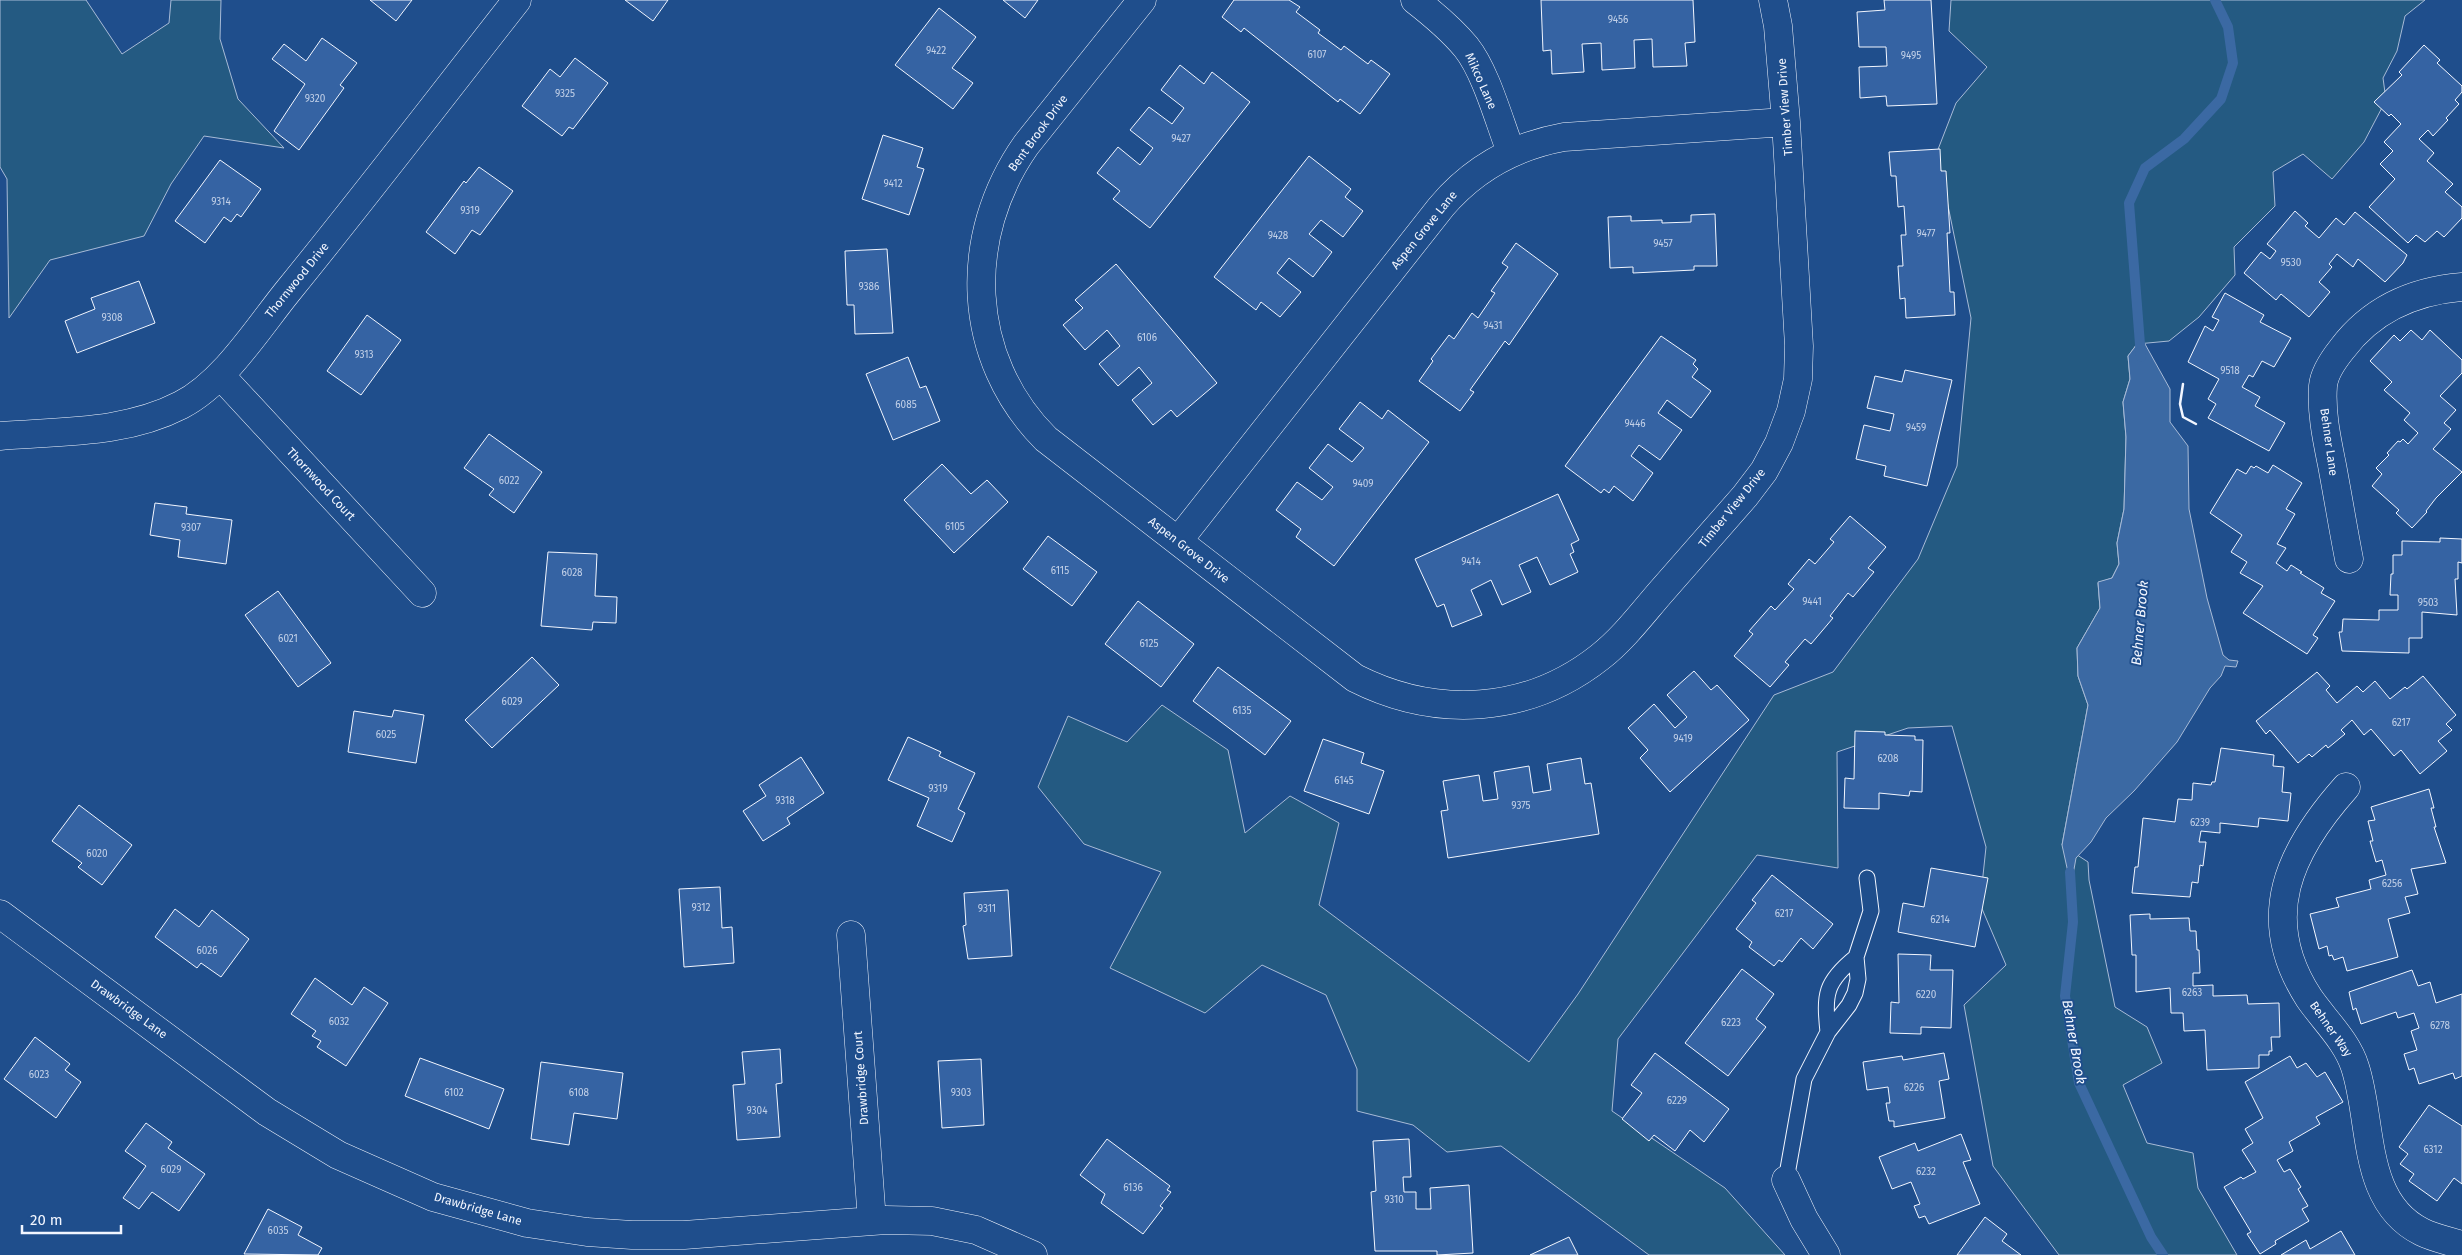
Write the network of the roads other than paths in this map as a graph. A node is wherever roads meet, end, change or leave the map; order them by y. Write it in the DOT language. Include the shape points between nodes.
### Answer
graph roads {
  1 [pos="517,0"];
  2 [pos="1142,0"];
  3 [pos="1415,0"];
  4 [pos="1774,0"];
  5 [pos="1786,122"];
  6 [pos="1511,152"];
  7 [pos="2462,288"];
  8 [pos="983,317"];
  9 [pos="220,375"];
  10 [pos="0,436"];
  11 [pos="1178,541"];
  12 [pos="2349,559"];
  13 [pos="422,593"];
  14 [pos="1462,705"];
  15 [pos="2346,787"];
  16 [pos="1867,878"];
  17 [pos="0,914"];
  18 [pos="851,935"];
  19 [pos="1856,957"];
  20 [pos="1828,1032"];
  21 [pos="1786,1180"];
  22 [pos="872,1222"];
  23 [pos="2462,1246"];
  24 [pos="1032,1255"];
  25 [pos="1826,1255"];
  1 -- 9 [label="street, Thornwood Drive" via="346,220"];
  2 -- 8 [label="street, Bent Brook Drive" via="1026,145 1003,183 991,212 981,257"];
  3 -- 6 [label="street, Mikco Lane" via="1441,20 1476,63"];
  4 -- 5 [label="street, Timber View Drive"];
  5 -- 6 [label="street, Aspen Grove Lane" via="1564,137"];
  5 -- 14 [label="street, Timber View Drive" via="1800,346 1793,403 1773,456 1745,496 1599,658 1576,674 1536,693 1503,702"];
  6 -- 11 [label="street, Aspen Grove Lane" via="1480,169 1446,200"];
  7 -- 12 [label="street, Behner Lane" via="2418,295 2375,315 2342,350 2324,382 2324,421"];
  8 -- 11 [label="street, Aspen Grove Drive" via="990,347 1008,389 1035,428"];
  9 -- 10 [label="street, Thornwood Drive" via="182,404 140,422 116,428"];
  9 -- 13 [label="street, Thornwood Court"];
  11 -- 14 [label="street, Aspen Grove Drive" via="1355,678 1400,697 1424,703"];
  15 -- 23 [label="street, Behner Way" via="2312,828 2291,868 2284,897 2284,936 2288,952 2308,996 2355,1065 2369,1148 2382,1189 2392,1206 2422,1232"];
  16 -- 19 [label="lane" via="1871,911"];
  17 -- 22 [label="street, Drawbridge Lane" via="267,1112 338,1155 433,1197 527,1223 602,1233 684,1235"];
  18 -- 22 [label="street, Drawbridge Court"];
  19 -- 20 [label="lane" via="1858,979 1855,993"];
  19 -- 20 [label="lane" via="1836,973 1825,1002"];
  20 -- 21 [label="lane" via="1804,1079"];
  21 -- 25 [label="street"];
  22 -- 24 [label="street, Drawbridge Lane" via="932,1221 976,1230"];
}
